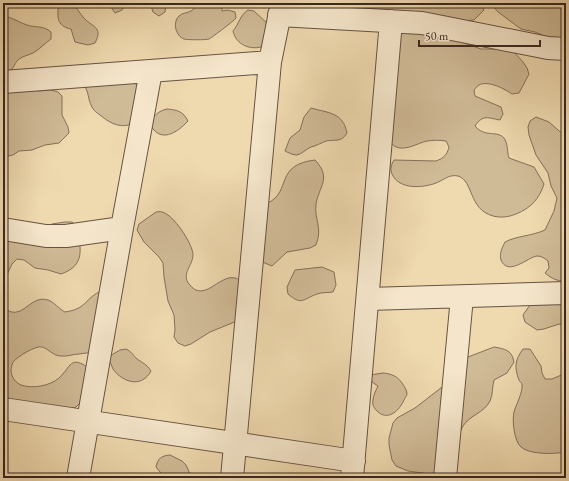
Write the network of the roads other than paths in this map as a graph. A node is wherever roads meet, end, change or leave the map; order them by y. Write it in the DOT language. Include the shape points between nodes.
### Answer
graph roads {
  1 [pos="280,9"];
  2 [pos="391,21"];
  3 [pos="566,49"];
  4 [pos="270,62"];
  5 [pos="151,71"];
  6 [pos="3,82"];
  7 [pos="122,228"];
  8 [pos="3,229"];
  9 [pos="566,293"];
  10 [pos="462,297"];
  11 [pos="368,299"];
  12 [pos="3,409"];
  13 [pos="88,423"];
  14 [pos="236,444"];
  15 [pos="353,470"];
  16 [pos="78,478"];
  17 [pos="232,478"];
  18 [pos="445,478"];
  1 -- 2 [label="street"];
  1 -- 4 [label="street"];
  2 -- 3 [label="street" via="422,23 548,48"];
  2 -- 11 [label="street"];
  4 -- 5 [label="street"];
  4 -- 14 [label="street"];
  5 -- 6 [label="street"];
  5 -- 7 [label="street"];
  7 -- 8 [label="street" via="66,236 46,236"];
  7 -- 13 [label="street"];
  9 -- 10 [label="street"];
  10 -- 11 [label="street"];
  10 -- 18 [label="street"];
  11 -- 15 [label="street"];
  12 -- 13 [label="street"];
  13 -- 14 [label="street"];
  13 -- 16 [label="street"];
  14 -- 15 [label="street"];
  14 -- 17 [label="street"];
}
